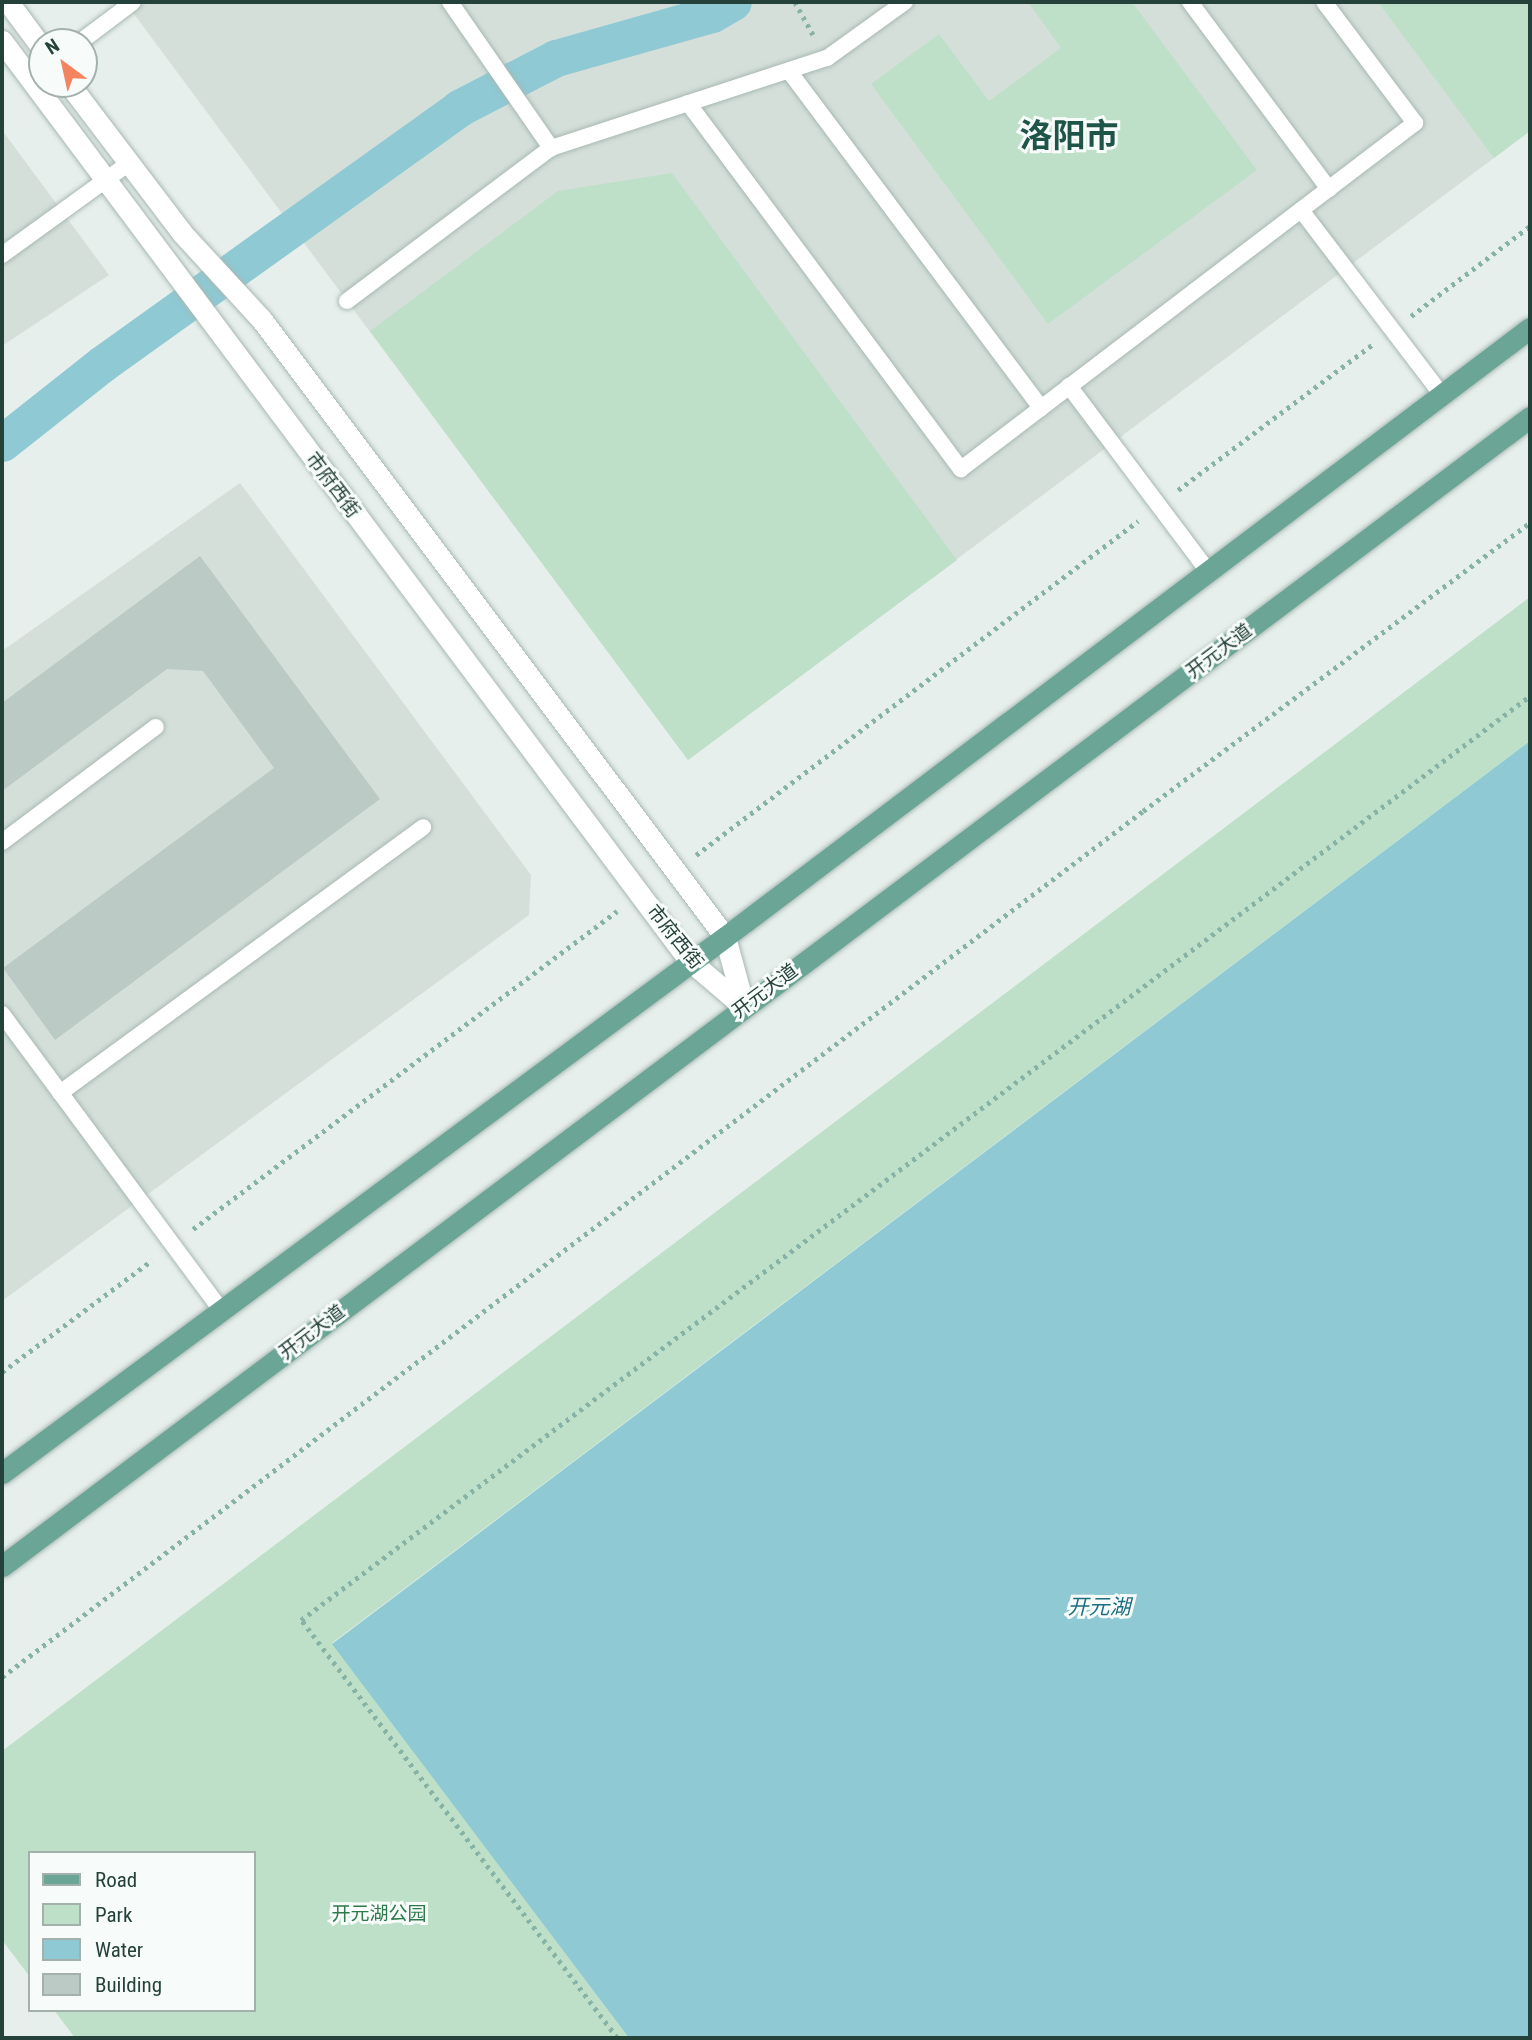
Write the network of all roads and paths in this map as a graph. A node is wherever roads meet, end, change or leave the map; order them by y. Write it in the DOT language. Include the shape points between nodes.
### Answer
graph roads {
  1 [pos="8,2"];
  2 [pos="133,2"];
  3 [pos="795,2"];
  4 [pos="905,2"];
  5 [pos="1190,2"];
  6 [pos="1324,2"];
  7 [pos="457,3"];
  8 [pos="98,28"];
  9 [pos="28,29"];
  10 [pos="2,41"];
  11 [pos="817,41"];
  12 [pos="789,71"];
  13 [pos="80,98"];
  14 [pos="688,103"];
  15 [pos="550,146"];
  16 [pos="129,163"];
  17 [pos="106,180"];
  18 [pos="1329,189"];
  19 [pos="1301,210"];
  20 [pos="1530,226"];
  21 [pos="2,255"];
  22 [pos="347,301"];
  23 [pos="1530,328"];
  24 [pos="1392,330"];
  25 [pos="1069,386"];
  26 [pos="1441,394"];
  27 [pos="1041,408"];
  28 [pos="1530,417"];
  29 [pos="1158,505"];
  30 [pos="1530,523"];
  31 [pos="1208,571"];
  32 [pos="1530,696"];
  33 [pos="156,727"];
  34 [pos="423,827"];
  35 [pos="2,842"];
  36 [pos="676,870"];
  37 [pos="641,893"];
  38 [pos="724,937"];
  39 [pos="689,960"];
  40 [pos="744,1007"];
  41 [pos="2,1014"];
  42 [pos="60,1093"];
  43 [pos="173,1244"];
  44 [pos="221,1310"];
  45 [pos="2,1373"];
  46 [pos="2,1473"];
  47 [pos="2,1566"];
  48 [pos="2,1677"];
  49 [pos="617,2038"];
  1 -- 9 [label="street"];
  2 -- 8 [label="lane"];
  3 -- 11 [label="path"];
  4 -- 12 [label="lane" via="827,58"];
  5 -- 18 [label="lane"];
  6 -- 18 [label="lane" via="1415,123"];
  7 -- 15 [label="lane" via="463,21"];
  10 -- 17 [label="street, 市府西街"];
  12 -- 14 [label="lane"];
  12 -- 27 [label="lane"];
  13 -- 16 [label="street, 市府西街"];
  14 -- 15 [label="lane"];
  14 -- 27 [label="lane" via="961,469"];
  15 -- 22 [label="lane"];
  16 -- 17 [label="lane"];
  16 -- 36 [label="street, 市府西街" via="182,233 262,320"];
  17 -- 21 [label="lane"];
  17 -- 37 [label="street, 市府西街"];
  18 -- 19 [label="lane"];
  19 -- 24 [label="lane"];
  19 -- 25 [label="lane"];
  20 -- 24 [label="path"];
  23 -- 26 [label="main road"];
  24 -- 26 [label="lane"];
  24 -- 29 [label="path"];
  25 -- 27 [label="lane"];
  25 -- 29 [label="lane"];
  26 -- 31 [label="main road"];
  28 -- 40 [label="main road, 开元大道"];
  29 -- 31 [label="lane"];
  29 -- 36 [label="path"];
  30 -- 48 [label="path"];
  31 -- 38 [label="main road"];
  32 -- 49 [label="path" via="301,1620"];
  33 -- 35 [label="lane"];
  34 -- 42 [label="lane"];
  36 -- 38 [label="street, 市府西街"];
  37 -- 39 [label="street, 市府西街"];
  37 -- 43 [label="path"];
  38 -- 39 [label="main road"];
  38 -- 40 [label="street, 市府西街"];
  39 -- 40 [label="street, 市府西街"];
  39 -- 44 [label="main road"];
  40 -- 47 [label="main road, 开元大道"];
  41 -- 42 [label="lane"];
  42 -- 43 [label="lane"];
  43 -- 44 [label="lane"];
  43 -- 45 [label="path"];
  44 -- 46 [label="main road"];
}
